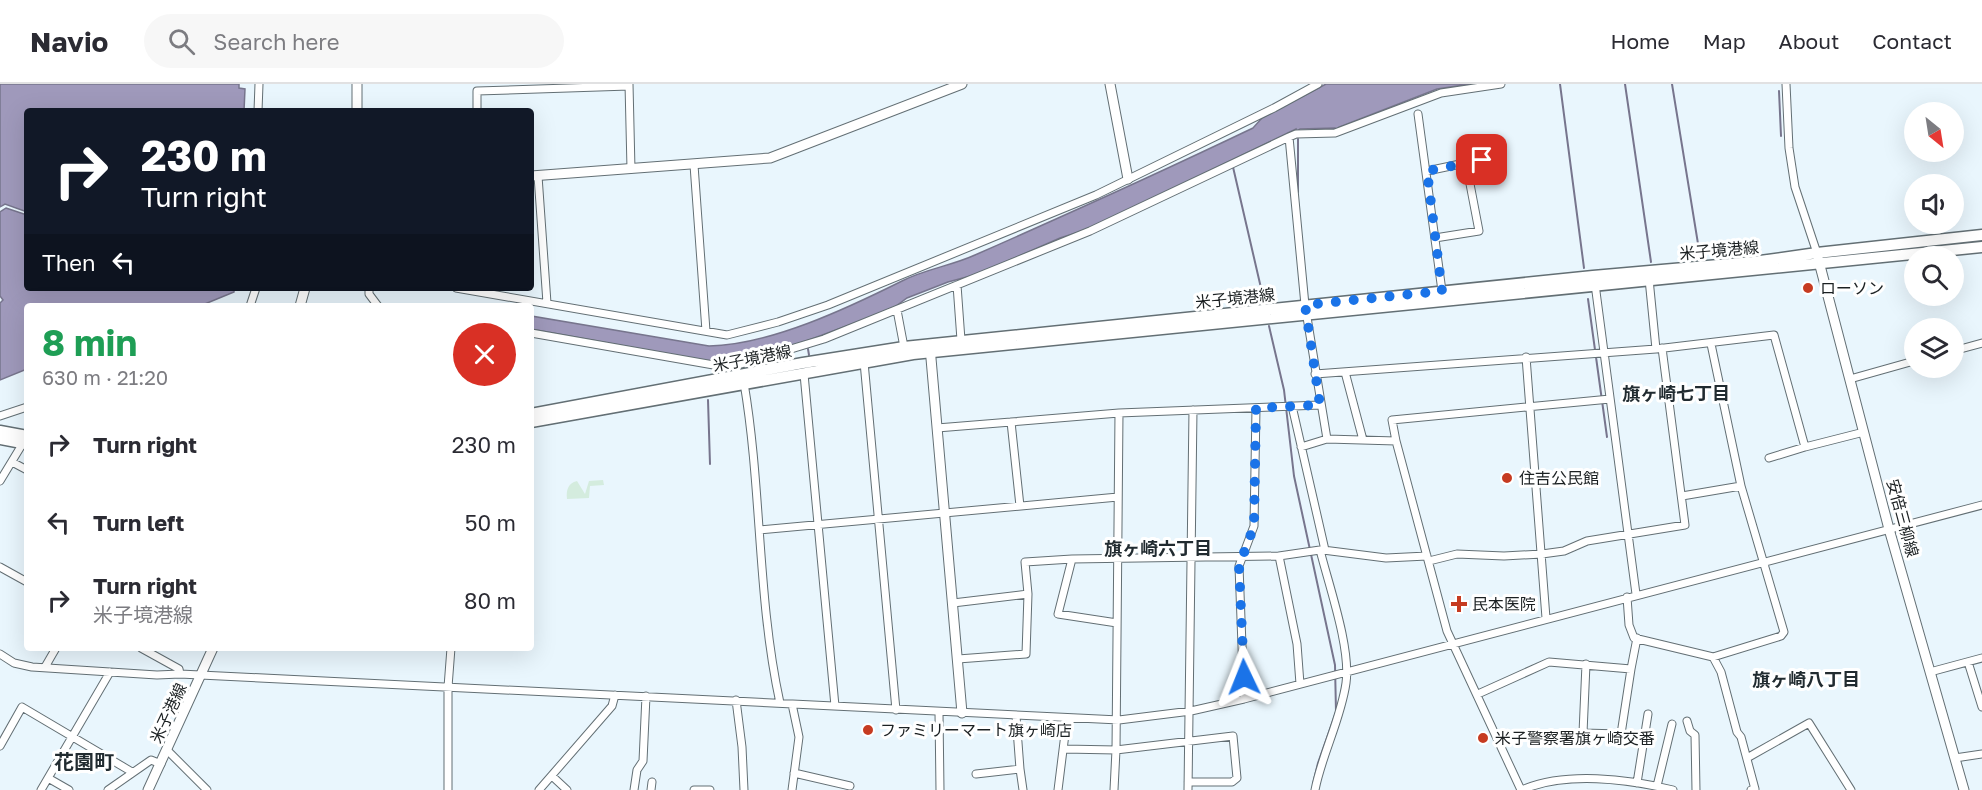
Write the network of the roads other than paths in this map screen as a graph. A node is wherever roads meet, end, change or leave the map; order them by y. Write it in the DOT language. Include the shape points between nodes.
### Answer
graph roads {
  1 [pos="259,84"];
  2 [pos="357,84"];
  3 [pos="962,84"];
  4 [pos="1110,84"];
  5 [pos="1318,84"];
  6 [pos="1501,84"];
  7 [pos="1786,84"];
  8 [pos="629,85"];
  9 [pos="477,88"];
  10 [pos="258,108"];
  11 [pos="357,108"];
  12 [pos="477,108"];
  13 [pos="1418,114"];
  14 [pos="1289,137"];
  15 [pos="1498,156"];
  16 [pos="1466,163"];
  17 [pos="694,165"];
  18 [pos="631,169"];
  19 [pos="1427,171"];
  20 [pos="534,176"];
  21 [pos="1128,179"];
  22 [pos="1982,235"];
  23 [pos="1436,238"];
  24 [pos="1982,247"];
  25 [pos="1817,253"];
  26 [pos="1820,265"];
  27 [pos="1649,279"];
  28 [pos="1595,284"];
  29 [pos="957,285"];
  30 [pos="474,291"];
  31 [pos="1442,291"];
  32 [pos="547,303"];
  33 [pos="897,310"];
  34 [pos="1306,310"];
  35 [pos="706,330"];
  36 [pos="534,334"];
  37 [pos="961,340"];
  38 [pos="1982,343"];
  39 [pos="1712,344"];
  40 [pos="904,347"];
  41 [pos="1964,348"];
  42 [pos="930,349"];
  43 [pos="1659,349"];
  44 [pos="1604,352"];
  45 [pos="1526,357"];
  46 [pos="864,362"];
  47 [pos="1904,365"];
  48 [pos="1345,372"];
  49 [pos="804,374"];
  50 [pos="1315,374"];
  51 [pos="743,379"];
  52 [pos="1850,379"];
  53 [pos="1610,399"];
  54 [pos="1320,405"];
  55 [pos="1292,406"];
  56 [pos="1529,406"];
  57 [pos="24,408"];
  58 [pos="1256,408"];
  59 [pos="1193,410"];
  60 [pos="1119,413"];
  61 [pos="534,414"];
  62 [pos="0,416"];
  63 [pos="534,421"];
  64 [pos="1011,422"];
  65 [pos="937,428"];
  66 [pos="0,431"];
  67 [pos="1864,432"];
  68 [pos="0,439"];
  69 [pos="24,440"];
  70 [pos="1327,440"];
  71 [pos="1363,440"];
  72 [pos="24,441"];
  73 [pos="1396,441"];
  74 [pos="24,444"];
  75 [pos="1301,447"];
  76 [pos="1805,447"];
  77 [pos="1769,458"];
  78 [pos="12,462"];
  79 [pos="24,468"];
  80 [pos="0,481"];
  81 [pos="1741,486"];
  82 [pos="1682,496"];
  83 [pos="1118,497"];
  84 [pos="1982,505"];
  85 [pos="1020,506"];
  86 [pos="945,513"];
  87 [pos="879,520"];
  88 [pos="818,525"];
  89 [pos="1889,529"];
  90 [pos="760,530"];
  91 [pos="1628,534"];
  92 [pos="1323,550"];
  93 [pos="1542,554"];
  94 [pos="1242,555"];
  95 [pos="1191,556"];
  96 [pos="1279,556"];
  97 [pos="1428,558"];
  98 [pos="1072,559"];
  99 [pos="1119,559"];
  100 [pos="1762,562"];
  101 [pos="0,567"];
  102 [pos="24,580"];
  103 [pos="1028,594"];
  104 [pos="1636,594"];
  105 [pos="1627,597"];
  106 [pos="953,603"];
  107 [pos="1546,618"];
  108 [pos="1118,623"];
  109 [pos="1636,638"];
  110 [pos="1454,643"];
  111 [pos="54,651"];
  112 [pos="146,651"];
  113 [pos="212,651"];
  114 [pos="452,651"];
  115 [pos="0,654"];
  116 [pos="1713,657"];
  117 [pos="1982,658"];
  118 [pos="958,659"];
  119 [pos="1968,662"];
  120 [pos="1586,664"];
  121 [pos="45,667"];
  122 [pos="1631,669"];
  123 [pos="110,672"];
  124 [pos="1347,672"];
  125 [pos="1930,672"];
  126 [pos="180,674"];
  127 [pos="202,676"];
  128 [pos="1300,684"];
  129 [pos="448,687"];
  130 [pos="1478,694"];
  131 [pos="615,695"];
  132 [pos="646,696"];
  133 [pos="1244,699"];
  134 [pos="736,700"];
  135 [pos="780,703"];
  136 [pos="792,704"];
  137 [pos="835,706"];
  138 [pos="1982,707"];
  139 [pos="896,710"];
  140 [pos="1191,711"];
  141 [pos="939,713"];
  142 [pos="962,713"];
  143 [pos="1648,714"];
  144 [pos="1016,716"];
  145 [pos="1067,718"];
  146 [pos="1119,720"];
  147 [pos="1687,721"];
  148 [pos="1672,724"];
  149 [pos="73,736"];
  150 [pos="1187,740"];
  151 [pos="0,746"];
  152 [pos="1064,749"];
  153 [pos="1116,750"];
  154 [pos="168,751"];
  155 [pos="1982,754"];
  156 [pos="1747,758"];
  157 [pos="1955,758"];
  158 [pos="161,764"];
  159 [pos="1020,769"];
  160 [pos="132,772"];
  161 [pos="794,773"];
  162 [pos="976,774"];
  163 [pos="552,776"];
  164 [pos="48,777"];
  165 [pos="1637,783"];
  166 [pos="850,786"];
  167 [pos="1188,786"];
  168 [pos="1657,786"];
  169 [pos="41,790"];
  170 [pos="69,790"];
  171 [pos="108,790"];
  172 [pos="148,790"];
  173 [pos="207,790"];
  174 [pos="448,790"];
  175 [pos="539,790"];
  176 [pos="567,790"];
  177 [pos="634,790"];
  178 [pos="693,790"];
  179 [pos="710,790"];
  180 [pos="744,790"];
  181 [pos="792,790"];
  182 [pos="939,790"];
  183 [pos="1023,790"];
  184 [pos="1058,790"];
  185 [pos="1114,790"];
  186 [pos="1315,790"];
  187 [pos="1521,790"];
  188 [pos="1672,790"];
  189 [pos="1696,790"];
  190 [pos="1753,790"];
  191 [pos="1851,790"];
  192 [pos="1964,790"];
  1 -- 10 [label="street"];
  2 -- 11 [label="street"];
  3 -- 17 [label="street" via="770,158"];
  4 -- 21 [label="street"];
  5 -- 21 [label="street"];
  6 -- 14 [label="street" via="1441,93 1335,133"];
  7 -- 25 [label="street" via="1795,187"];
  8 -- 9 [label="street"];
  8 -- 18 [label="street"];
  9 -- 12 [label="street"];
  13 -- 19 [label="street"];
  14 -- 29 [label="street" via="1111,222"];
  14 -- 34 [label="street"];
  15 -- 16 [label="street"];
  16 -- 19 [label="street"];
  16 -- 23 [label="street" via="1479,231"];
  17 -- 18 [label="street"];
  17 -- 35 [label="street"];
  18 -- 20 [label="street"];
  19 -- 23 [label="street"];
  20 -- 32 [label="street"];
  21 -- 35 [label="street" via="828,305 728,335"];
  22 -- 25 [label="main road, 米子境港線"];
  23 -- 31 [label="street"];
  24 -- 26 [label="main road, 米子境港線"];
  25 -- 26 [label="street, 安倍三柳線"];
  25 -- 31 [label="main road, 米子境港線"];
  26 -- 27 [label="main road, 米子境港線"];
  26 -- 52 [label="street, 安倍三柳線"];
  27 -- 28 [label="main road, 米子境港線"];
  27 -- 43 [label="street"];
  28 -- 34 [label="main road, 米子境港線"];
  28 -- 44 [label="street"];
  29 -- 33 [label="street"];
  29 -- 37 [label="street"];
  30 -- 32 [label="street"];
  31 -- 34 [label="main road, 米子境港線"];
  32 -- 35 [label="street"];
  33 -- 36 [label="street" via="803,346 730,367"];
  33 -- 40 [label="street"];
  34 -- 37 [label="main road, 米子境港線"];
  34 -- 42 [label="main road, 米子境港線"];
  34 -- 50 [label="street"];
  37 -- 42 [label="main road, 米子境港線"];
  38 -- 41 [label="street"];
  39 -- 43 [label="street"];
  39 -- 76 [label="street" via="1774,335"];
  39 -- 81 [label="street"];
  40 -- 42 [label="main road, 米子境港線"];
  40 -- 51 [label="main road, 米子境港線"];
  42 -- 46 [label="main road, 米子境港線"];
  42 -- 65 [label="street"];
  43 -- 44 [label="street"];
  43 -- 82 [label="street"];
  44 -- 45 [label="street"];
  44 -- 53 [label="street"];
  45 -- 48 [label="street"];
  45 -- 56 [label="street"];
  46 -- 49 [label="main road, 米子境港線"];
  46 -- 87 [label="street"];
  47 -- 52 [label="street"];
  48 -- 50 [label="street"];
  48 -- 71 [label="street"];
  49 -- 51 [label="main road, 米子境港線"];
  49 -- 88 [label="street"];
  50 -- 54 [label="street"];
  51 -- 61 [label="main road, 米子境港線"];
  51 -- 63 [label="main road, 米子境港線"];
  51 -- 90 [label="street"];
  52 -- 67 [label="street, 安倍三柳線"];
  53 -- 56 [label="street"];
  53 -- 91 [label="street"];
  54 -- 55 [label="street"];
  54 -- 70 [label="street"];
  55 -- 58 [label="street"];
  55 -- 75 [label="street"];
  56 -- 73 [label="street" via="1392,420"];
  56 -- 93 [label="street"];
  57 -- 62 [label="street"];
  58 -- 59 [label="street"];
  58 -- 94 [label="street" via="1254,526"];
  59 -- 60 [label="street"];
  59 -- 95 [label="street"];
  60 -- 64 [label="street"];
  60 -- 83 [label="street"];
  64 -- 65 [label="street"];
  64 -- 85 [label="street"];
  65 -- 86 [label="street"];
  66 -- 69 [label="main road"];
  67 -- 76 [label="street"];
  67 -- 89 [label="street, 安倍三柳線"];
  68 -- 72 [label="main road"];
  70 -- 71 [label="street"];
  70 -- 75 [label="street"];
  71 -- 73 [label="street"];
  73 -- 97 [label="street"];
  74 -- 78 [label="street"];
  75 -- 92 [label="street"];
  76 -- 77 [label="street"];
  78 -- 79 [label="street"];
  78 -- 80 [label="street"];
  81 -- 82 [label="street"];
  81 -- 100 [label="street"];
  82 -- 91 [label="street" via="1685,525"];
  83 -- 85 [label="street"];
  83 -- 99 [label="street"];
  84 -- 89 [label="street"];
  85 -- 86 [label="street"];
  86 -- 87 [label="street"];
  86 -- 106 [label="street"];
  87 -- 88 [label="street"];
  87 -- 139 [label="street"];
  88 -- 90 [label="street"];
  88 -- 137 [label="street"];
  89 -- 100 [label="street"];
  89 -- 125 [label="street, 安倍三柳線"];
  90 -- 135 [label="street" via="771,662"];
  91 -- 93 [label="street"];
  91 -- 104 [label="street"];
  92 -- 96 [label="street"];
  92 -- 97 [label="street" via="1386,558"];
  92 -- 124 [label="street"];
  93 -- 97 [label="street"];
  93 -- 107 [label="street"];
  94 -- 95 [label="street"];
  94 -- 96 [label="street"];
  94 -- 133 [label="street" via="1239,566"];
  95 -- 99 [label="street"];
  95 -- 140 [label="street"];
  96 -- 128 [label="street" via="1297,644"];
  97 -- 110 [label="street"];
  98 -- 99 [label="street"];
  98 -- 103 [label="street" via="1025,562"];
  98 -- 108 [label="street" via="1058,614"];
  99 -- 108 [label="street"];
  100 -- 104 [label="street"];
  100 -- 116 [label="street" via="1784,632"];
  101 -- 102 [label="street"];
  103 -- 106 [label="street"];
  103 -- 118 [label="street" via="1026,654"];
  104 -- 105 [label="street"];
  105 -- 107 [label="street"];
  105 -- 109 [label="street" via="1629,626"];
  106 -- 118 [label="street"];
  107 -- 110 [label="street"];
  108 -- 146 [label="street"];
  109 -- 116 [label="street"];
  109 -- 122 [label="street"];
  110 -- 124 [label="street"];
  110 -- 130 [label="street"];
  111 -- 121 [label="street"];
  112 -- 126 [label="street" via="179,669"];
  113 -- 127 [label="street, 米子港線"];
  114 -- 129 [label="street"];
  115 -- 121 [label="street" via="14,663"];
  116 -- 156 [label="street"];
  117 -- 119 [label="street"];
  118 -- 142 [label="street"];
  119 -- 125 [label="street"];
  119 -- 138 [label="street"];
  120 -- 122 [label="street"];
  120 -- 122 [label="street" via="1583,733 1621,734"];
  120 -- 130 [label="street" via="1549,662"];
  121 -- 123 [label="street"];
  123 -- 126 [label="street"];
  123 -- 149 [label="street"];
  124 -- 128 [label="street"];
  124 -- 186 [label="street"];
  125 -- 157 [label="street, 安倍三柳線"];
  126 -- 127 [label="street"];
  127 -- 129 [label="street"];
  127 -- 154 [label="street, 米子港線"];
  128 -- 133 [label="street"];
  129 -- 131 [label="street"];
  129 -- 174 [label="street"];
  130 -- 187 [label="street"];
  131 -- 132 [label="street"];
  131 -- 163 [label="street" via="612,706"];
  132 -- 134 [label="street"];
  132 -- 177 [label="street" via="644,761 637,770"];
  133 -- 140 [label="street"];
  134 -- 135 [label="street"];
  134 -- 180 [label="street"];
  135 -- 136 [label="street"];
  136 -- 137 [label="street"];
  136 -- 161 [label="street" via="799,737"];
  137 -- 139 [label="street"];
  139 -- 141 [label="street"];
  140 -- 146 [label="street"];
  140 -- 150 [label="street"];
  141 -- 142 [label="street"];
  141 -- 182 [label="street"];
  142 -- 144 [label="street"];
  143 -- 165 [label="street"];
  144 -- 145 [label="street"];
  144 -- 159 [label="street"];
  145 -- 146 [label="street"];
  145 -- 152 [label="street"];
  146 -- 153 [label="street"];
  147 -- 189 [label="street" via="1695,735"];
  148 -- 168 [label="street"];
  149 -- 151 [label="street" via="22,707"];
  149 -- 160 [label="street"];
  149 -- 164 [label="street"];
  150 -- 153 [label="street"];
  150 -- 167 [label="street"];
  150 -- 167 [label="street" via="1233,736 1237,778 1232,782"];
  152 -- 153 [label="street"];
  152 -- 184 [label="street"];
  153 -- 185 [label="street"];
  154 -- 158 [label="street, 米子港線"];
  154 -- 173 [label="street"];
  155 -- 157 [label="street"];
  156 -- 190 [label="street"];
  156 -- 191 [label="street" via="1809,723"];
  157 -- 192 [label="street, 安倍三柳線"];
  158 -- 160 [label="street" via="151,760"];
  158 -- 172 [label="street, 米子港線"];
  159 -- 162 [label="street"];
  159 -- 183 [label="street"];
  160 -- 171 [label="street"];
  161 -- 166 [label="street"];
  161 -- 181 [label="street"];
  163 -- 175 [label="street"];
  163 -- 176 [label="street"];
  164 -- 169 [label="street"];
  164 -- 170 [label="street"];
  165 -- 168 [label="street"];
  165 -- 187 [label="street" via="1610,779 1558,781"];
  168 -- 188 [label="street"];
  178 -- 179 [label="street"];
}
